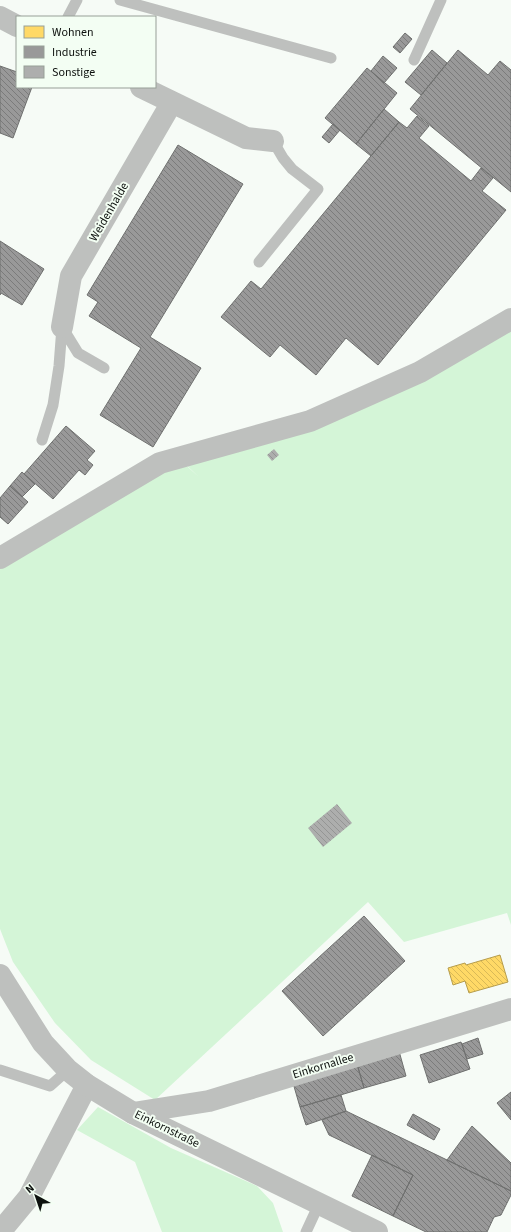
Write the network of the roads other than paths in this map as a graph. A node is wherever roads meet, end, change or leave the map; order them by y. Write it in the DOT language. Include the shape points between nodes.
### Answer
graph roads {
  1 [pos="77,0"];
  2 [pos="120,0"];
  3 [pos="441,0"];
  4 [pos="69,16"];
  5 [pos="0,17"];
  6 [pos="16,25"];
  7 [pos="331,58"];
  8 [pos="414,60"];
  9 [pos="143,88"];
  10 [pos="172,102"];
  11 [pos="273,141"];
  12 [pos="259,262"];
  13 [pos="511,319"];
  14 [pos="62,327"];
  15 [pos="104,368"];
  16 [pos="42,440"];
  17 [pos="0,558"];
  18 [pos="0,975"];
  19 [pos="511,1008"];
  20 [pos="0,1070"];
  21 [pos="68,1070"];
  22 [pos="87,1085"];
  23 [pos="133,1113"];
  24 [pos="319,1204"];
  25 [pos="0,1232"];
  26 [pos="306,1232"];
  27 [pos="377,1232"];
  1 -- 4 [label="lane"];
  2 -- 7 [label="lane"];
  3 -- 8 [label="lane"];
  5 -- 6 [label="street"];
  9 -- 10 [label="street"];
  10 -- 11 [label="street" via="246,138"];
  10 -- 14 [label="street, Weidenhalde" via="71,276"];
  11 -- 12 [label="lane" via="292,168 318,189"];
  13 -- 17 [label="street" via="420,372 310,421 160,463"];
  14 -- 15 [label="lane" via="78,353"];
  14 -- 16 [label="lane" via="53,405"];
  18 -- 21 [label="street, Einkornstraße" via="43,1043"];
  19 -- 23 [label="street, Einkornallee" via="208,1101"];
  20 -- 21 [label="lane" via="50,1086"];
  21 -- 22 [label="street, Einkornstraße"];
  22 -- 23 [label="street, Einkornstraße"];
  22 -- 25 [label="street" via="29,1197"];
  23 -- 24 [label="street, Einkornstraße"];
  24 -- 26 [label="lane"];
  24 -- 27 [label="street, Einkornstraße"];
}
